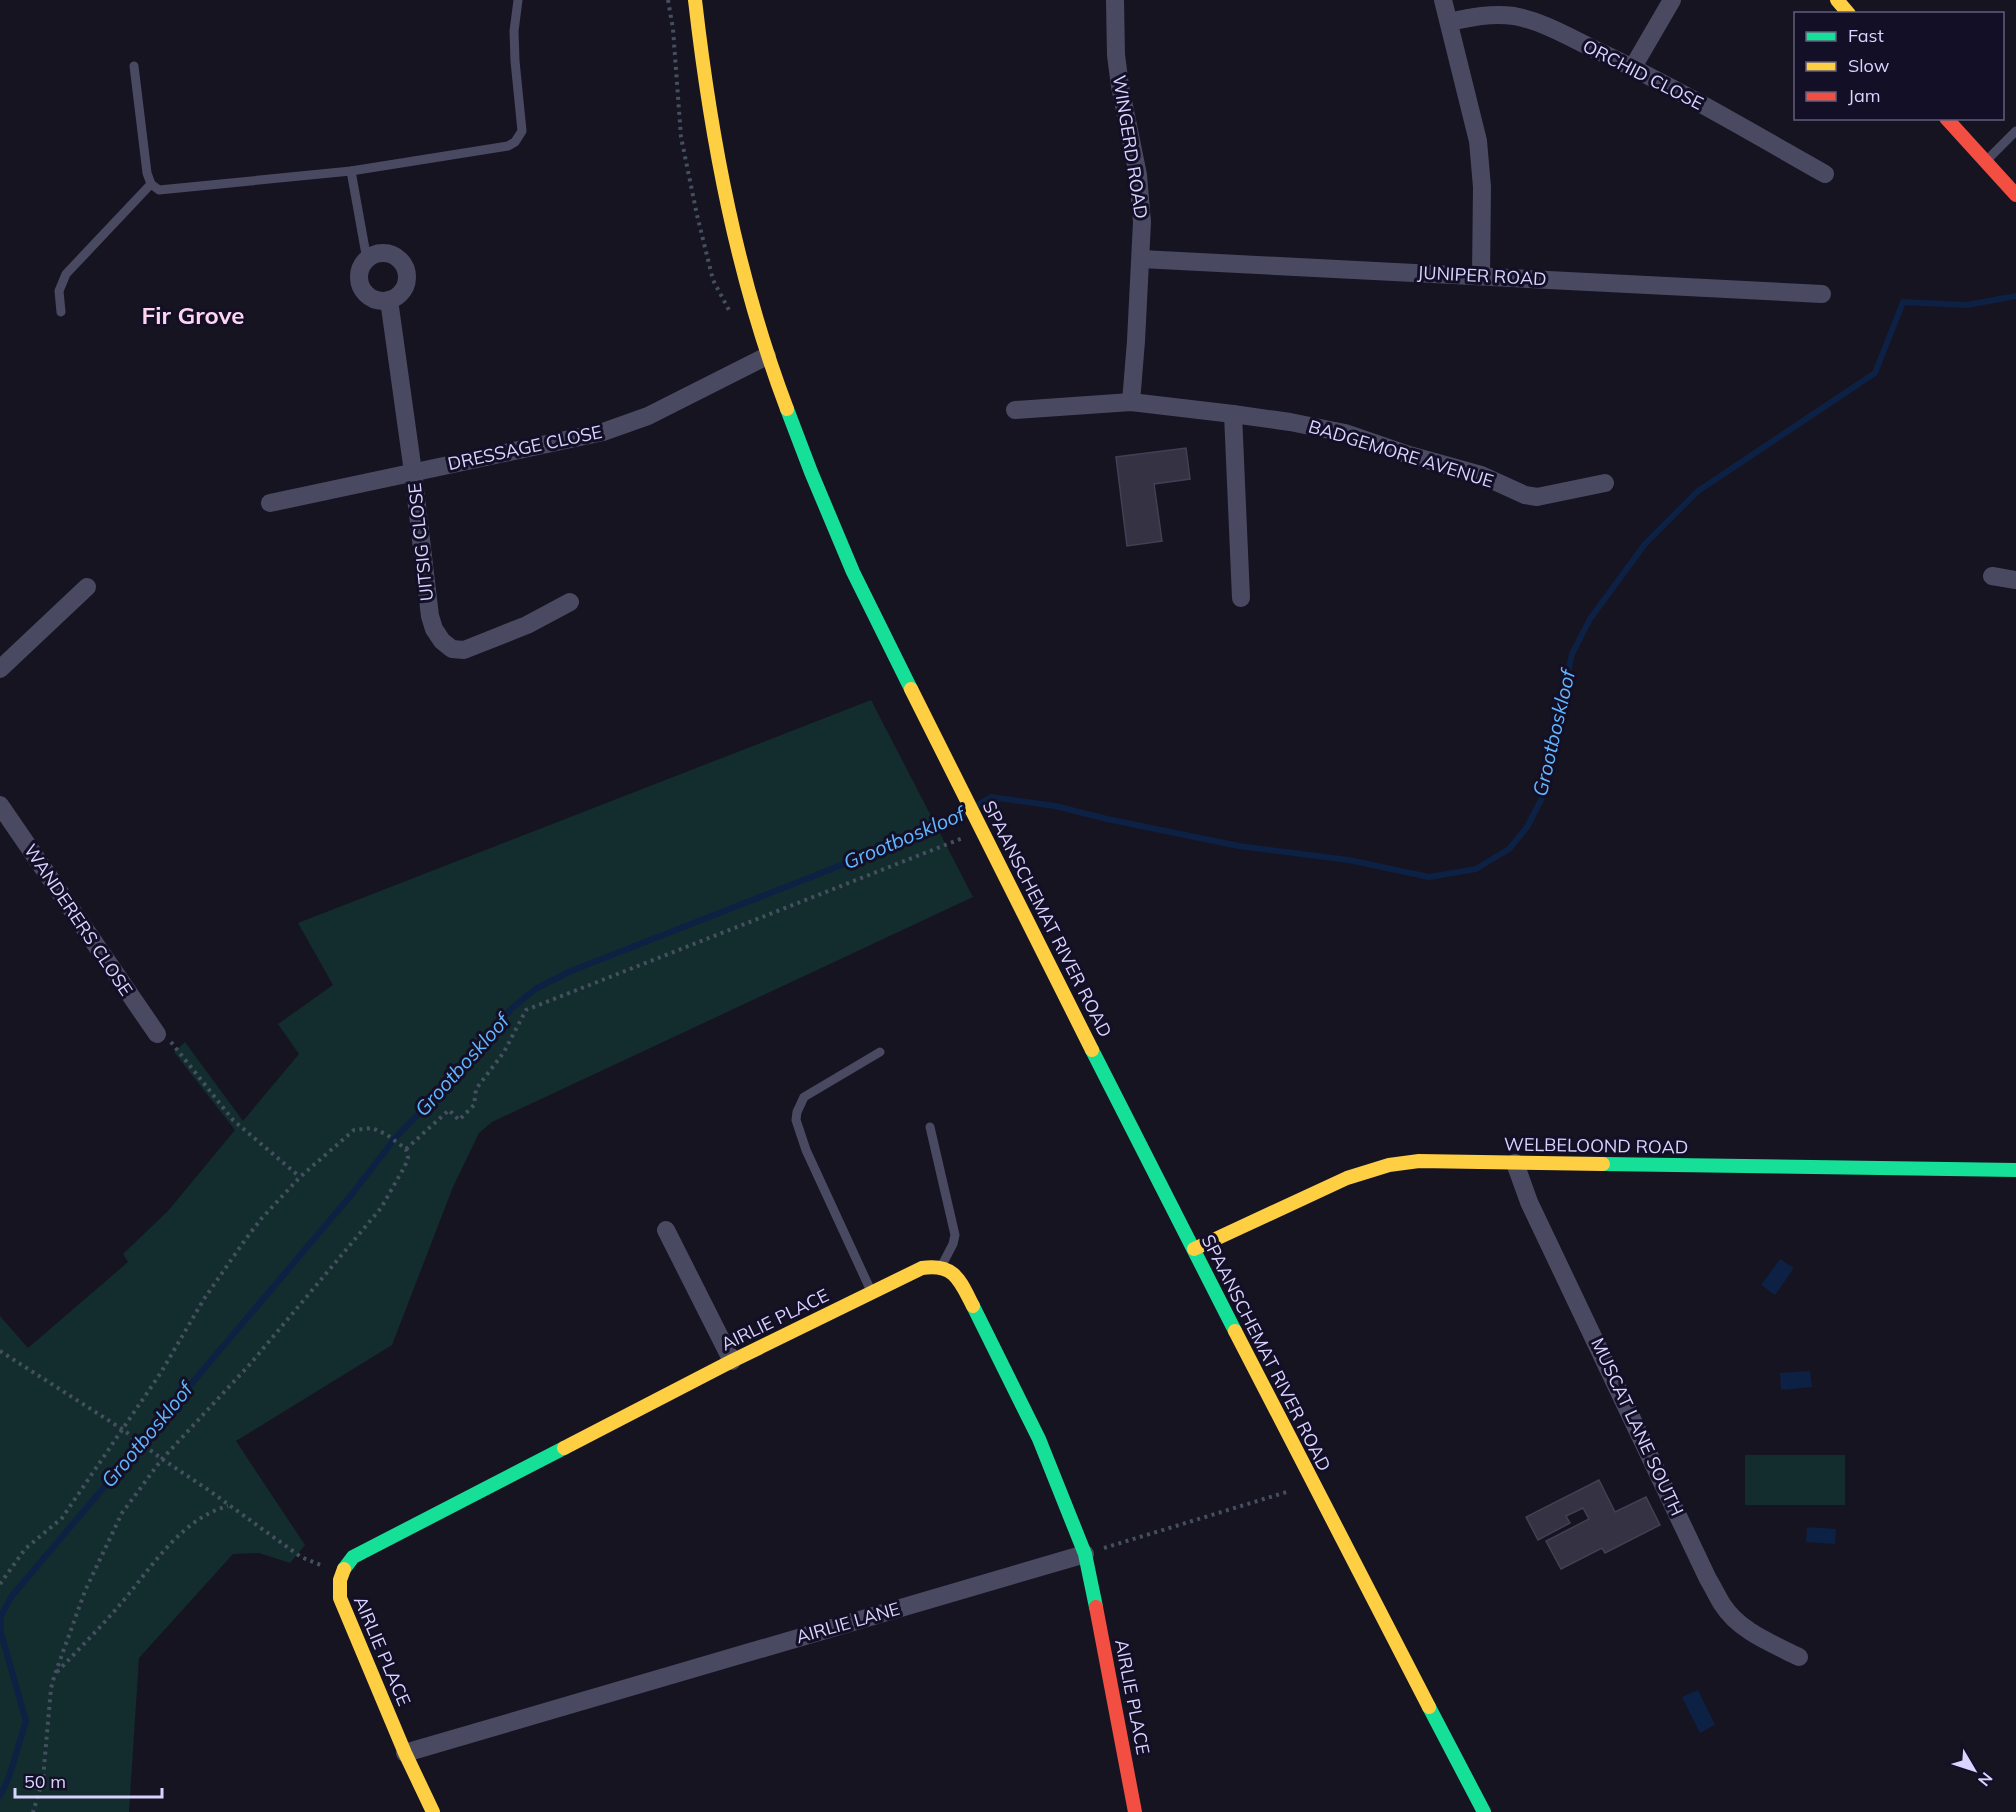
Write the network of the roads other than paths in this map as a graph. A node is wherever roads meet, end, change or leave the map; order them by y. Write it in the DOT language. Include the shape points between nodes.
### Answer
graph roads {
  1 [pos="518,0"];
  2 [pos="695,0"];
  3 [pos="1115,0"];
  4 [pos="1443,0"];
  5 [pos="1672,0"];
  6 [pos="1837,0"];
  7 [pos="1847,12"];
  8 [pos="1450,22"];
  9 [pos="134,66"];
  10 [pos="1633,68"];
  11 [pos="1948,120"];
  12 [pos="2016,131"];
  13 [pos="1986,161"];
  14 [pos="351,171"];
  15 [pos="1825,174"];
  16 [pos="151,184"];
  17 [pos="2016,195"];
  18 [pos="1142,259"];
  19 [pos="366,260"];
  20 [pos="1481,276"];
  21 [pos="1822,294"];
  22 [pos="389,300"];
  23 [pos="61,312"];
  24 [pos="766,356"];
  25 [pos="1131,402"];
  26 [pos="1015,410"];
  27 [pos="1233,414"];
  28 [pos="413,472"];
  29 [pos="1605,483"];
  30 [pos="270,503"];
  31 [pos="1992,576"];
  32 [pos="2016,580"];
  33 [pos="87,587"];
  34 [pos="1241,598"];
  35 [pos="570,602"];
  36 [pos="0,669"];
  37 [pos="0,805"];
  38 [pos="157,1034"];
  39 [pos="880,1052"];
  40 [pos="930,1127"];
  41 [pos="1515,1163"];
  42 [pos="2016,1170"];
  43 [pos="666,1230"];
  44 [pos="1194,1249"];
  45 [pos="941,1267"];
  46 [pos="872,1293"];
  47 [pos="732,1361"];
  48 [pos="1085,1554"];
  49 [pos="1799,1657"];
  50 [pos="405,1753"];
  51 [pos="433,1812"];
  52 [pos="1135,1812"];
  53 [pos="1484,1812"];
  1 -- 14 [label="lane" via="514,31 522,131 515,142"];
  2 -- 24 [label="street, SPAANSCHEMAT RIVER ROAD" via="718,162"];
  3 -- 18 [label="street, WINGERD ROAD" via="1120,86 1141,197"];
  4 -- 8 [label="street"];
  5 -- 10 [label="street"];
  6 -- 7 [label="street"];
  8 -- 10 [label="street, ORCHID CLOSE" via="1484,15 1514,16"];
  8 -- 20 [label="street" via="1478,141"];
  9 -- 16 [label="lane"];
  10 -- 15 [label="street, ORCHID CLOSE"];
  11 -- 13 [label="street"];
  12 -- 13 [label="lane"];
  13 -- 17 [label="street"];
  14 -- 16 [label="lane" via="166,190"];
  14 -- 19 [label="lane"];
  16 -- 23 [label="lane" via="66,274 59,291"];
  18 -- 20 [label="street, JUNIPER ROAD"];
  18 -- 25 [label="street, WINGERD ROAD"];
  19 -- 22 [label="street" via="360,274 362,288 374,299"];
  19 -- 22 [label="street" via="391,254 404,266 407,274 403,291"];
  20 -- 21 [label="street, JUNIPER ROAD"];
  22 -- 28 [label="street, UITSIG CLOSE"];
  24 -- 28 [label="street, DRESSAGE CLOSE" via="628,424 576,439"];
  24 -- 44 [label="street, SPAANSCHEMAT RIVER ROAD" via="854,572"];
  25 -- 26 [label="street, BADGEMORE AVENUE"];
  25 -- 27 [label="street, BADGEMORE AVENUE"];
  27 -- 29 [label="street, BADGEMORE AVENUE" via="1345,434 1481,475 1525,495 1537,497"];
  27 -- 34 [label="street"];
  28 -- 30 [label="street, DRESSAGE CLOSE"];
  28 -- 35 [label="street, UITSIG CLOSE" via="427,601 434,629 449,648 470,648"];
  31 -- 32 [label="street"];
  33 -- 36 [label="street"];
  37 -- 38 [label="street, WANDERERS CLOSE"];
  39 -- 46 [label="lane" via="804,1097 796,1120"];
  40 -- 45 [label="lane" via="954,1234"];
  41 -- 42 [label="street, WELBELOOND ROAD"];
  41 -- 44 [label="street, WELBELOOND ROAD" via="1448,1161 1389,1165 1347,1178"];
  41 -- 49 [label="street, MUSCAT LANE SOUTH" via="1529,1202 1708,1579 1739,1624"];
  43 -- 47 [label="street"];
  44 -- 53 [label="street, SPAANSCHEMAT RIVER ROAD"];
  45 -- 46 [label="street, AIRLIE PLACE" via="922,1268"];
  45 -- 48 [label="street, AIRLIE PLACE" via="959,1278 989,1337 1039,1439"];
  46 -- 47 [label="street, AIRLIE PLACE"];
  47 -- 50 [label="street, AIRLIE PLACE" via="353,1557 338,1583 340,1598"];
  48 -- 50 [label="street, AIRLIE LANE"];
  48 -- 52 [label="street, AIRLIE PLACE"];
  50 -- 51 [label="street, AIRLIE PLACE"];
}
